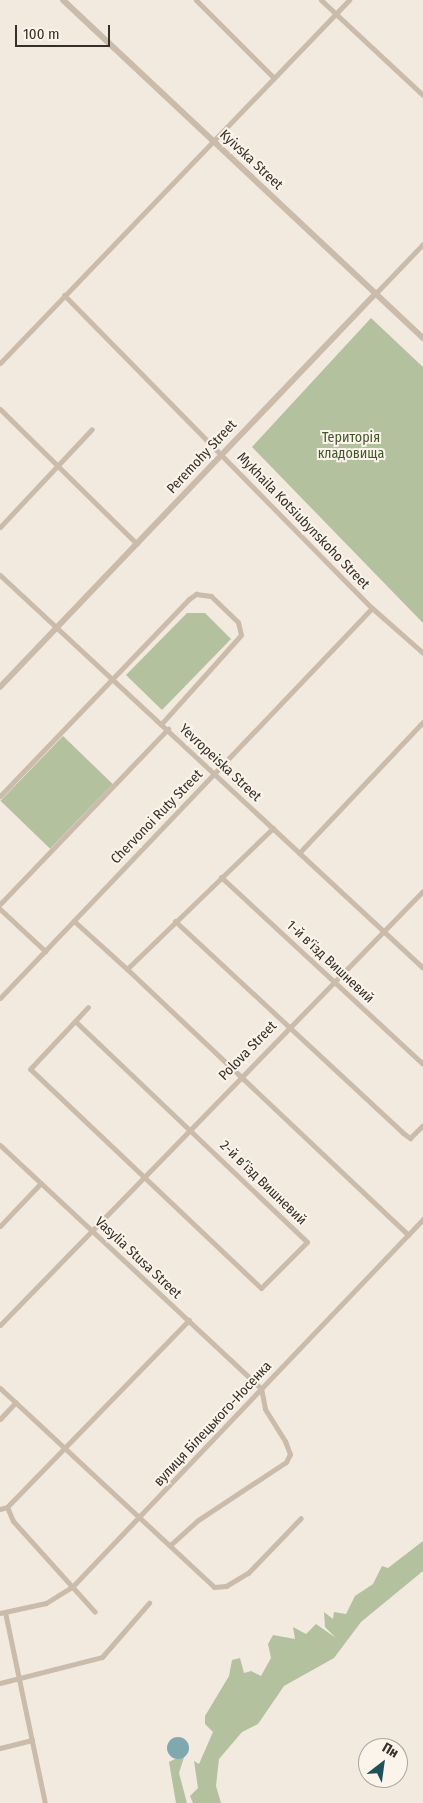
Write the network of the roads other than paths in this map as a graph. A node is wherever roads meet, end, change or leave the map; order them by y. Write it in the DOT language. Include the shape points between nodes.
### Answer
graph roads {
  1 [pos="63,0"];
  2 [pos="196,0"];
  3 [pos="321,0"];
  4 [pos="349,0"];
  5 [pos="335,14"];
  6 [pos="274,78"];
  7 [pos="422,92"];
  8 [pos="212,141"];
  9 [pos="423,244"];
  10 [pos="376,293"];
  11 [pos="64,295"];
  12 [pos="423,338"];
  13 [pos="0,363"];
  14 [pos="0,409"];
  15 [pos="92,429"];
  16 [pos="222,454"];
  17 [pos="58,465"];
  18 [pos="0,527"];
  19 [pos="137,544"];
  20 [pos="1,579"];
  21 [pos="372,608"];
  22 [pos="58,628"];
  23 [pos="423,653"];
  24 [pos="113,677"];
  25 [pos="0,687"];
  26 [pos="423,722"];
  27 [pos="162,723"];
  28 [pos="168,729"];
  29 [pos="215,772"];
  30 [pos="0,796"];
  31 [pos="273,828"];
  32 [pos="299,853"];
  33 [pos="221,877"];
  34 [pos="423,891"];
  35 [pos="0,904"];
  36 [pos="0,909"];
  37 [pos="74,921"];
  38 [pos="175,921"];
  39 [pos="382,930"];
  40 [pos="45,951"];
  41 [pos="423,968"];
  42 [pos="127,969"];
  43 [pos="333,980"];
  44 [pos="0,998"];
  45 [pos="88,1007"];
  46 [pos="75,1021"];
  47 [pos="288,1026"];
  48 [pos="423,1064"];
  49 [pos="240,1075"];
  50 [pos="423,1125"];
  51 [pos="189,1128"];
  52 [pos="0,1145"];
  53 [pos="141,1178"];
  54 [pos="41,1183"];
  55 [pos="423,1219"];
  56 [pos="0,1226"];
  57 [pos="91,1229"];
  58 [pos="408,1234"];
  59 [pos="189,1320"];
  60 [pos="0,1325"];
  61 [pos="0,1388"];
  62 [pos="261,1388"];
  63 [pos="16,1402"];
  64 [pos="0,1419"];
  65 [pos="66,1448"];
  66 [pos="7,1507"];
  67 [pos="0,1509"];
  68 [pos="142,1515"];
  69 [pos="301,1518"];
  70 [pos="171,1544"];
  71 [pos="72,1587"];
  72 [pos="149,1603"];
  73 [pos="94,1612"];
  74 [pos="2,1613"];
  75 [pos="19,1679"];
  76 [pos="0,1683"];
  77 [pos="32,1740"];
  78 [pos="0,1748"];
  79 [pos="45,1803"];
  1 -- 8 [label="street, Kyivska Street"];
  2 -- 6 [label="street"];
  3 -- 5 [label="street"];
  4 -- 5 [label="street"];
  5 -- 6 [label="street"];
  5 -- 7 [label="street"];
  6 -- 8 [label="street"];
  8 -- 10 [label="street, Kyivska Street"];
  8 -- 11 [label="street"];
  9 -- 10 [label="street, Peremohy Street"];
  10 -- 12 [label="street, Kyivska Street"];
  10 -- 16 [label="street, Peremohy Street"];
  11 -- 13 [label="street"];
  11 -- 16 [label="street, Mykhaila Kotsiubynskoho Street"];
  14 -- 17 [label="street"];
  15 -- 17 [label="street"];
  16 -- 19 [label="street, Peremohy Street"];
  16 -- 21 [label="street, Mykhaila Kotsiubynskoho Street"];
  17 -- 18 [label="street"];
  17 -- 19 [label="street"];
  19 -- 22 [label="street, Peremohy Street"];
  20 -- 22 [label="street, Yevropeiska Street"];
  21 -- 23 [label="street, Mykhaila Kotsiubynskoho Street"];
  21 -- 29 [label="street, Chervonoi Ruty Street"];
  22 -- 24 [label="street, Yevropeiska Street"];
  22 -- 25 [label="street, Peremohy Street"];
  24 -- 27 [label="street, Yevropeiska Street"];
  24 -- 27 [label="street" via="196,594 211,596 238,622 239,640"];
  24 -- 30 [label="street"];
  26 -- 32 [label="street"];
  27 -- 28 [label="street, Yevropeiska Street"];
  28 -- 29 [label="street, Yevropeiska Street"];
  28 -- 35 [label="street"];
  29 -- 31 [label="street, Yevropeiska Street"];
  29 -- 37 [label="street, Chervonoi Ruty Street"];
  31 -- 32 [label="street, Yevropeiska Street"];
  31 -- 33 [label="street"];
  32 -- 39 [label="street, Yevropeiska Street"];
  33 -- 38 [label="street"];
  33 -- 43 [label="street, 1-й в'їзд Вишневий"];
  34 -- 39 [label="street, Polova Street"];
  36 -- 40 [label="street"];
  37 -- 40 [label="street, Chervonoi Ruty Street"];
  37 -- 42 [label="street"];
  38 -- 42 [label="street"];
  38 -- 47 [label="street"];
  39 -- 41 [label="street, Yevropeiska Street"];
  39 -- 43 [label="street, Polova Street"];
  40 -- 44 [label="street, Chervonoi Ruty Street"];
  42 -- 49 [label="street"];
  43 -- 47 [label="street, Polova Street"];
  43 -- 48 [label="street, 1-й в'їзд Вишневий"];
  45 -- 46 [label="street"];
  46 -- 51 [label="street"];
  46 -- 53 [label="street" via="30,1069"];
  47 -- 49 [label="street, Polova Street"];
  47 -- 50 [label="street" via="410,1138"];
  49 -- 51 [label="street, Polova Street"];
  49 -- 58 [label="street"];
  51 -- 53 [label="street, Polova Street"];
  51 -- 53 [label="street, 2-й вʼїзд Вишневий" via="307,1242 261,1288"];
  52 -- 54 [label="street, Vasylia Stusa Street"];
  53 -- 57 [label="street, Polova Street"];
  54 -- 56 [label="street"];
  54 -- 57 [label="street, Vasylia Stusa Street"];
  55 -- 58 [label="street, вулиця Білецького-Носенка"];
  57 -- 59 [label="street, Vasylia Stusa Street"];
  57 -- 60 [label="street, Polova Street"];
  58 -- 62 [label="street, вулиця Білецького-Носенка"];
  59 -- 62 [label="street, Vasylia Stusa Street"];
  59 -- 65 [label="street"];
  61 -- 63 [label="street"];
  62 -- 68 [label="street, вулиця Білецького-Носенка"];
  62 -- 70 [label="street" via="264,1409 290,1454 286,1462 198,1520"];
  63 -- 64 [label="street"];
  63 -- 65 [label="street"];
  65 -- 66 [label="street"];
  65 -- 68 [label="street"];
  66 -- 67 [label="street"];
  66 -- 71 [label="street"];
  68 -- 70 [label="street"];
  68 -- 71 [label="street, вулиця Білецького-Носенка"];
  69 -- 70 [label="street" via="263,1560 226,1586 209,1584"];
  71 -- 73 [label="street"];
  71 -- 74 [label="street, вулиця Білецького-Носенка" via="46,1603"];
  72 -- 75 [label="street" via="102,1658"];
  74 -- 75 [label="street"];
  75 -- 76 [label="street"];
  75 -- 77 [label="street"];
  77 -- 78 [label="street"];
  77 -- 79 [label="street"];
}
